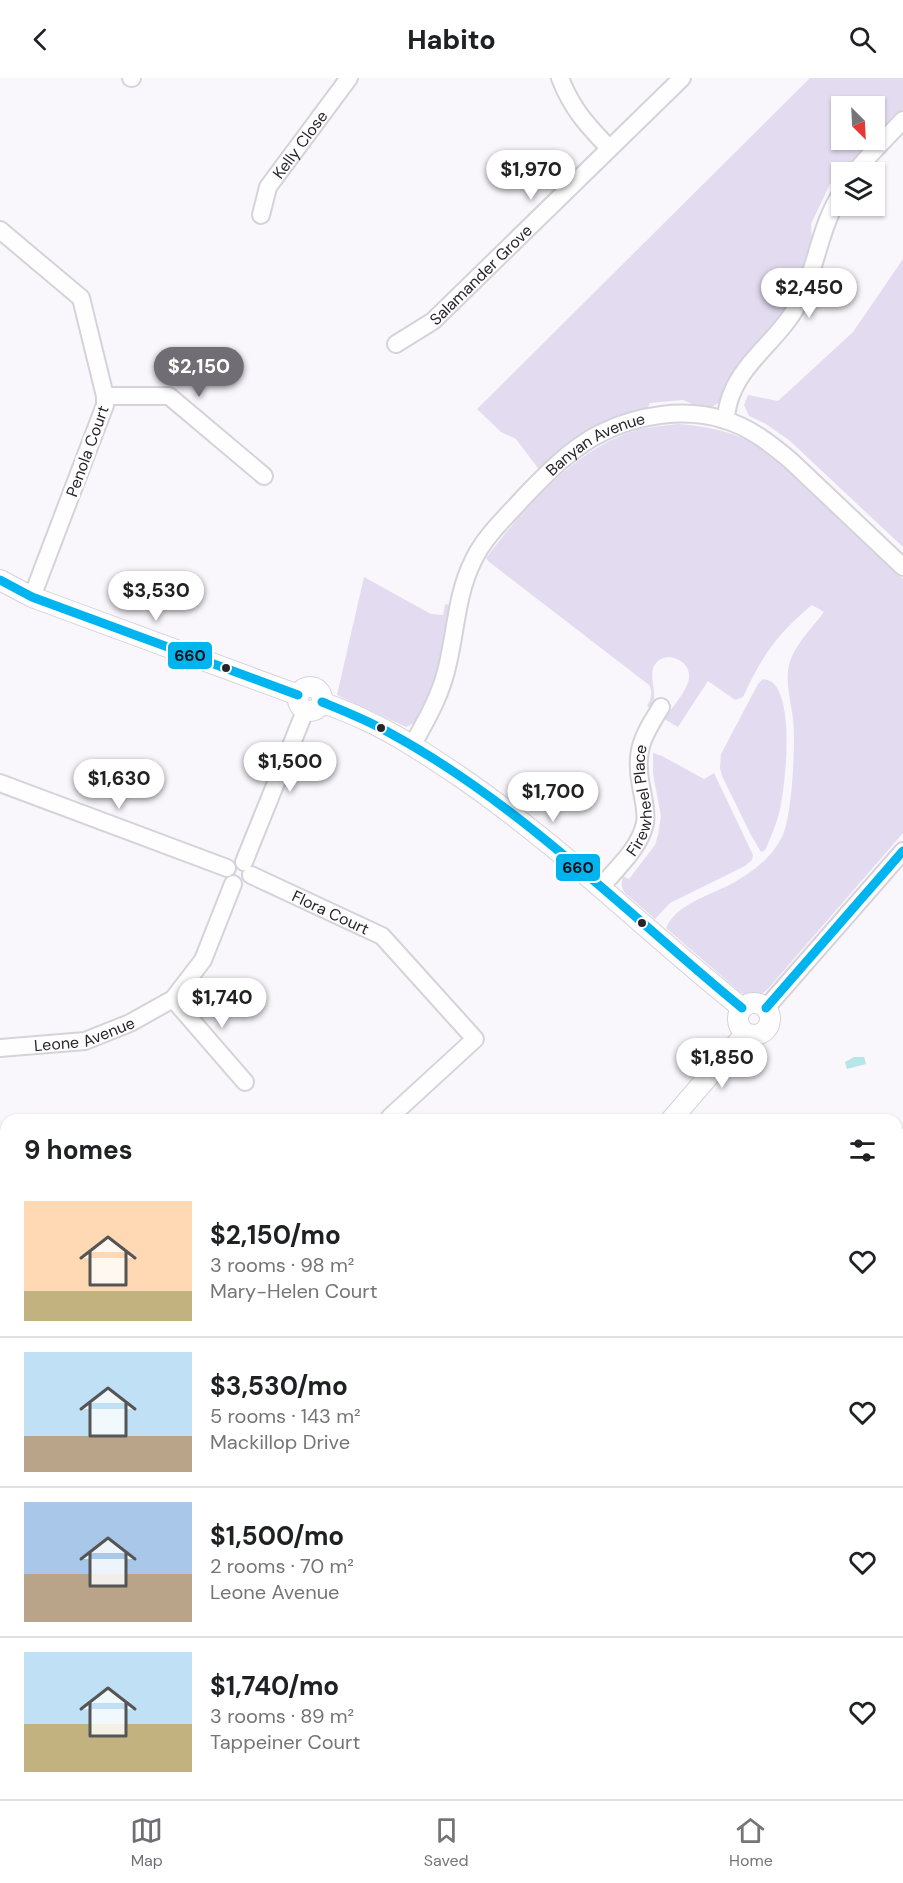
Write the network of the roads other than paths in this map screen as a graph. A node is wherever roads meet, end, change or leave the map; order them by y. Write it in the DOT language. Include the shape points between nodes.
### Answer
graph roads {
  1 [pos="350,78"];
  2 [pos="560,78"];
  3 [pos="682,78"];
  4 [pos="903,120"];
  5 [pos="609,148"];
  6 [pos="864,162"];
  7 [pos="831,213"];
  8 [pos="261,215"];
  9 [pos="0,231"];
  10 [pos="396,344"];
  11 [pos="105,396"];
  12 [pos="725,420"];
  13 [pos="264,476"];
  14 [pos="903,567"];
  15 [pos="0,580"];
  16 [pos="32,597"];
  17 [pos="308,703"];
  18 [pos="661,707"];
  19 [pos="412,746"];
  20 [pos="0,783"];
  21 [pos="903,851"];
  22 [pos="247,868"];
  23 [pos="230,876"];
  24 [pos="600,888"];
  25 [pos="173,999"];
  26 [pos="742,1008"];
  27 [pos="766,1008"];
  28 [pos="746,1034"];
  29 [pos="0,1048"];
  30 [pos="245,1082"];
  31 [pos="393,1114"];
  32 [pos="676,1114"];
  1 -- 8 [label="street, Kelly Close" via="268,187"];
  2 -- 5 [label="street" via="579,116"];
  3 -- 5 [label="street, Salamander Grove"];
  4 -- 6 [label="street"];
  5 -- 10 [label="street, Salamander Grove" via="433,321"];
  7 -- 12 [label="street" via="800,301 788,322 739,379"];
  9 -- 11 [label="street, Penola Court" via="81,298"];
  11 -- 13 [label="street" via="169,396"];
  11 -- 16 [label="street, Penola Court" via="105,405"];
  12 -- 14 [label="street, Banyan Avenue" via="776,448"];
  12 -- 19 [label="street, Banyan Avenue" via="679,414 625,423 576,449 536,485 473,560 463,585 441,690"];
  15 -- 16 [label="main road"];
  16 -- 17 [label="main road"];
  17 -- 19 [label="main road" via="366,720"];
  17 -- 22 [label="street"];
  18 -- 24 [label="street, Firewheel Place" via="645,732 638,759 645,806 642,831 637,843"];
  19 -- 24 [label="main road" via="492,800"];
  20 -- 23 [label="street"];
  21 -- 27 [label="street"];
  22 -- 23 [label="street" via="237,861 230,863"];
  22 -- 31 [label="street, Flora Court" via="382,936 475,1040"];
  23 -- 25 [label="street, Leone Avenue" via="203,960"];
  24 -- 26 [label="main road"];
  25 -- 29 [label="street, Leone Avenue" via="130,1023 85,1041"];
  25 -- 30 [label="street"];
  26 -- 27 [label="main road" via="753,1003"];
  26 -- 28 [label="main road" via="737,1021"];
  27 -- 28 [label="main road" via="770,1016 766,1030 758,1035"];
  28 -- 32 [label="main road"];
}
